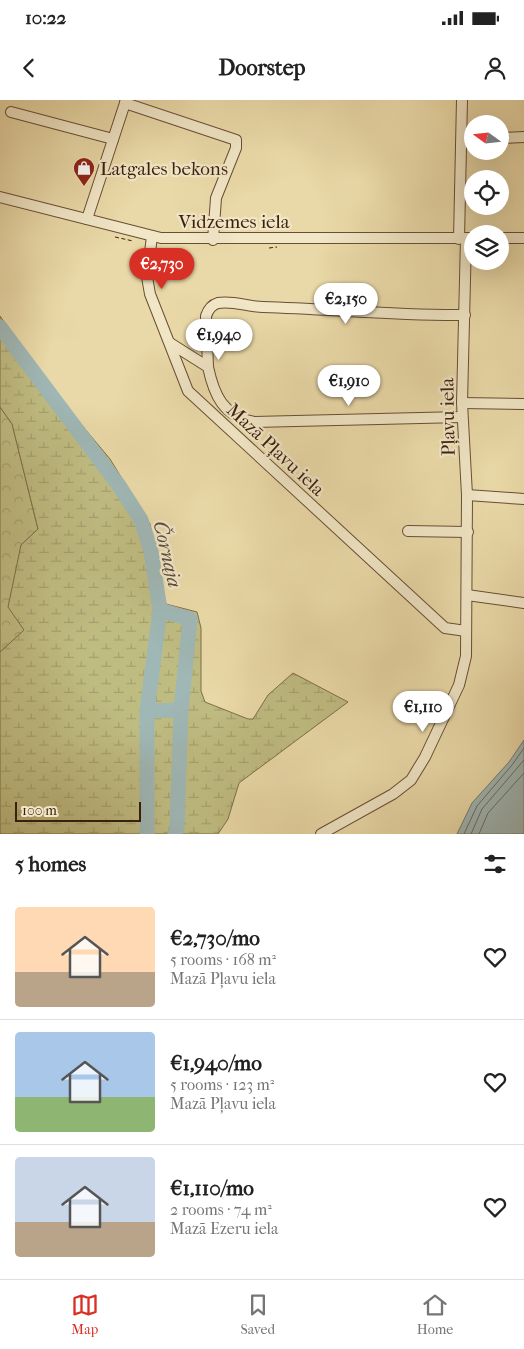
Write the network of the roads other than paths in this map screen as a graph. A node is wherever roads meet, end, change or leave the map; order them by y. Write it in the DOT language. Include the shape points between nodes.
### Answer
graph roads {
  1 [pos="462,100"];
  2 [pos="126,101"];
  3 [pos="11,112"];
  4 [pos="464,116"];
  5 [pos="524,137"];
  6 [pos="509,138"];
  7 [pos="113,139"];
  8 [pos="466,160"];
  9 [pos="0,197"];
  10 [pos="87,219"];
  11 [pos="464,225"];
  12 [pos="152,236"];
  13 [pos="464,236"];
  14 [pos="509,236"];
  15 [pos="524,238"];
  16 [pos="213,240"];
  17 [pos="464,270"];
  18 [pos="465,315"];
  19 [pos="170,343"];
  20 [pos="208,367"];
  21 [pos="462,403"];
  22 [pos="524,404"];
  23 [pos="462,417"];
  24 [pos="467,495"];
  25 [pos="524,500"];
  26 [pos="408,531"];
  27 [pos="468,532"];
  28 [pos="467,595"];
  29 [pos="524,603"];
  30 [pos="466,631"];
  31 [pos="321,834"];
  1 -- 4 [label="street, Pļavu iela"];
  2 -- 7 [label="street"];
  2 -- 16 [label="street" via="236,140 236,148 216,198"];
  3 -- 7 [label="street"];
  5 -- 6 [label="street"];
  7 -- 10 [label="street"];
  8 -- 11 [label="street, Pļavu iela"];
  9 -- 10 [label="street, Vidzemes iela"];
  10 -- 12 [label="street, Vidzemes iela"];
  12 -- 16 [label="street, Vidzemes iela"];
  12 -- 19 [label="street, Mazā Pļavu iela" via="147,277 150,294"];
  13 -- 16 [label="street, Vidzemes iela"];
  14 -- 15 [label="street"];
  17 -- 18 [label="street, Pļavu iela"];
  18 -- 20 [label="street" via="339,312 215,303 206,316"];
  18 -- 21 [label="street, Pļavu iela"];
  19 -- 20 [label="street"];
  19 -- 30 [label="street, Mazā Pļavu iela" via="188,391 445,628"];
  20 -- 23 [label="street" via="219,400 232,414 254,422"];
  21 -- 22 [label="street"];
  21 -- 23 [label="street, Pļavu iela"];
  23 -- 24 [label="street, Pļavu iela"];
  24 -- 25 [label="street"];
  24 -- 27 [label="street, Pļavu iela"];
  26 -- 27 [label="street"];
  27 -- 28 [label="street, Pļavu iela"];
  28 -- 29 [label="street"];
  28 -- 30 [label="street, Pļavu iela"];
  30 -- 31 [label="street, Pļavu iela" via="466,656 459,685 411,780 393,794"];
}
